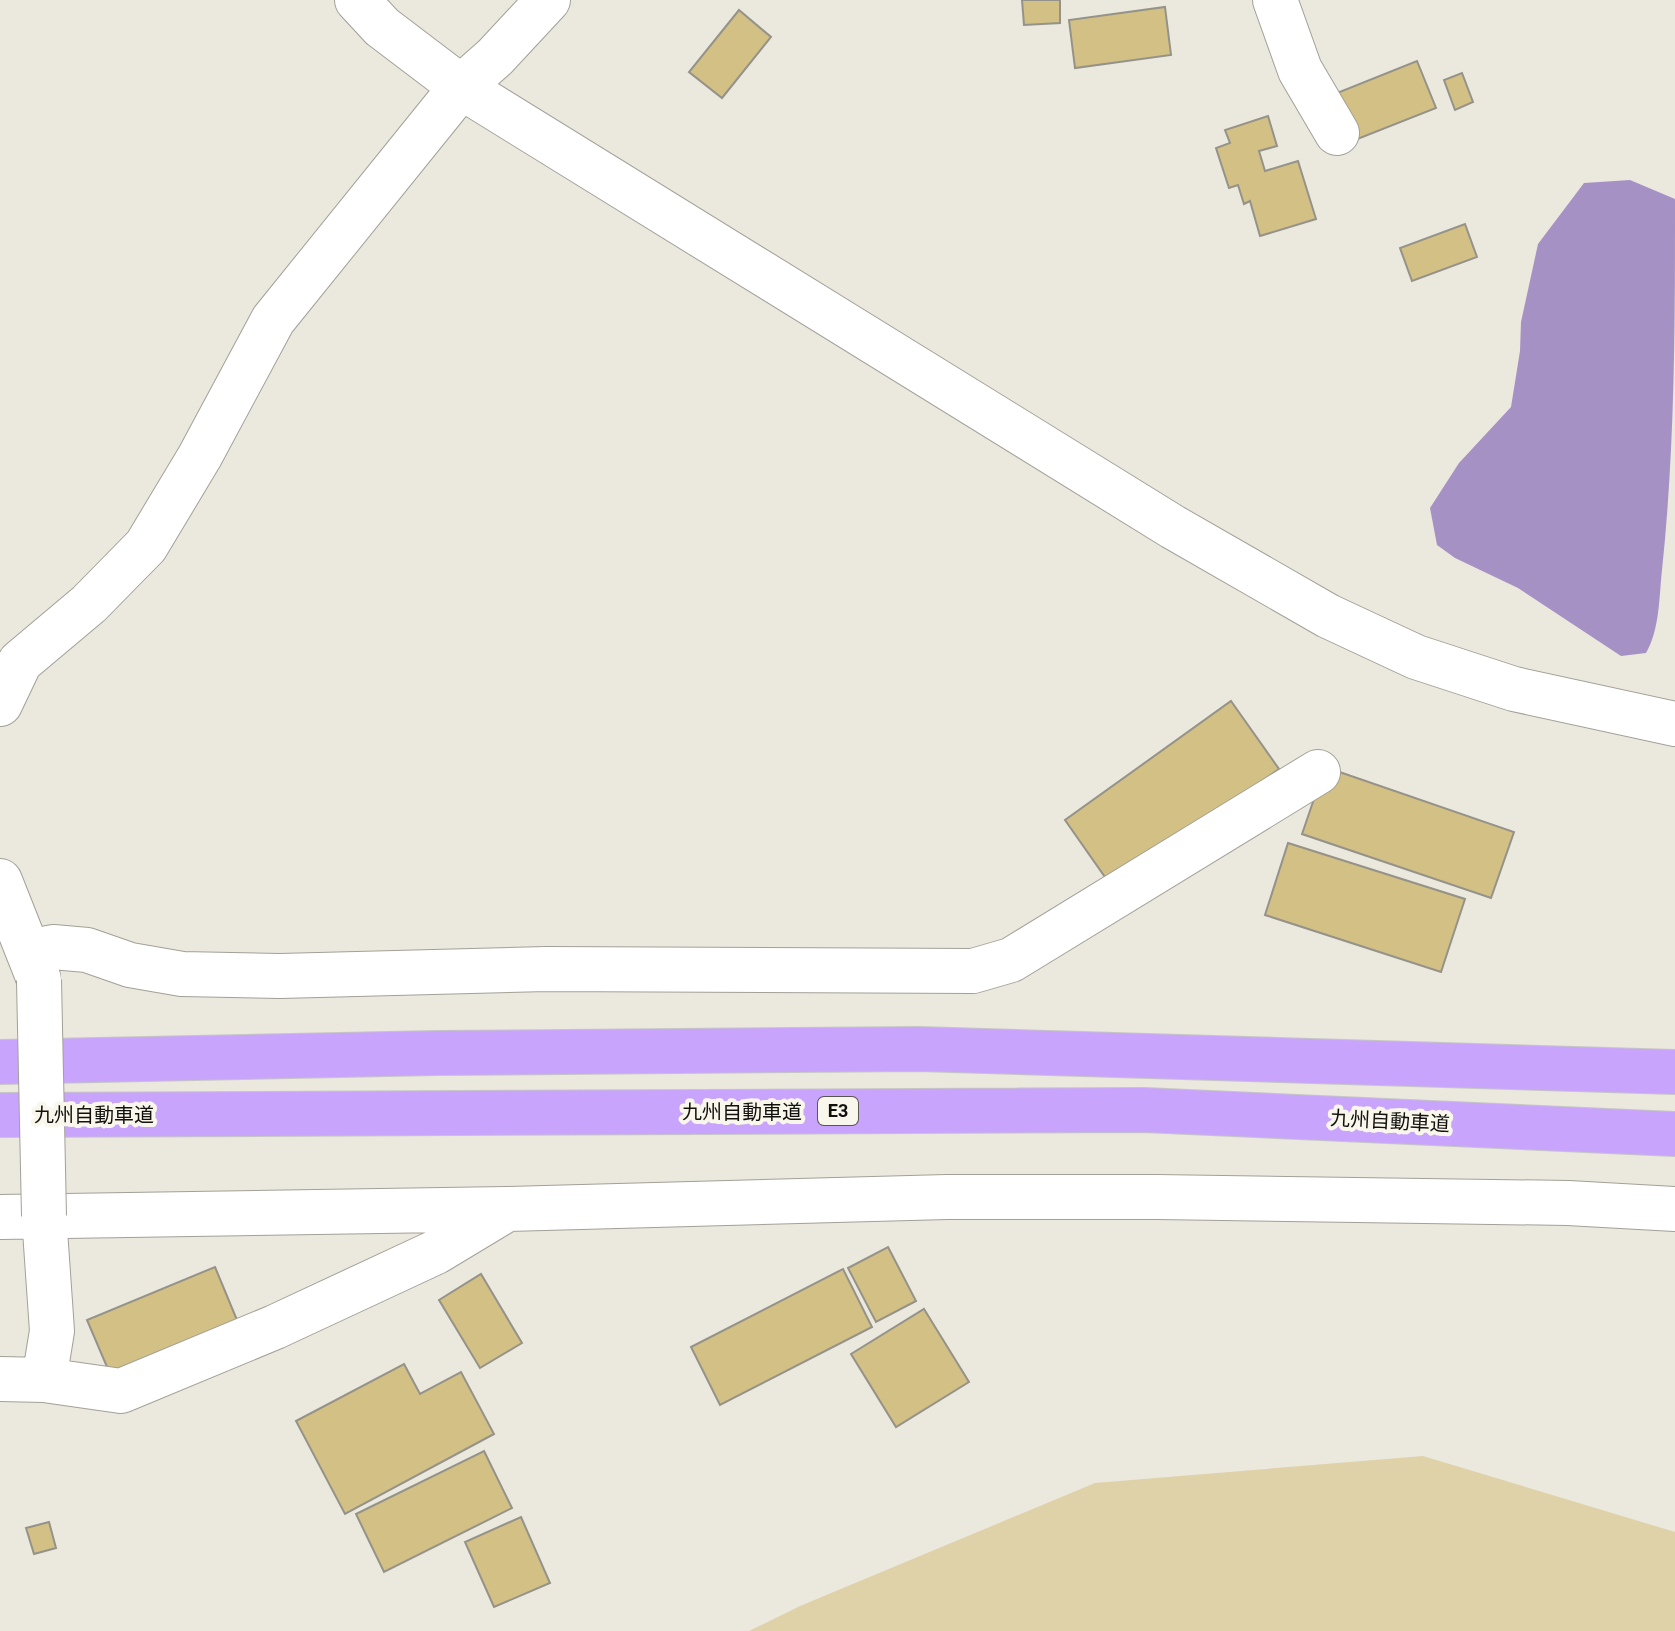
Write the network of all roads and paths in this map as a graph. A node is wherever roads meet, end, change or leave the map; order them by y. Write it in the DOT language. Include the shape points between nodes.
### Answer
graph roads {
  1 [pos="357,0"];
  2 [pos="548,0"];
  3 [pos="1275,0"];
  4 [pos="461,87"];
  5 [pos="1337,133"];
  6 [pos="0,704"];
  7 [pos="1675,724"];
  8 [pos="1318,772"];
  9 [pos="0,881"];
  10 [pos="34,966"];
  11 [pos="0,1062"];
  12 [pos="1675,1072"];
  13 [pos="0,1115"];
  14 [pos="1675,1134"];
  15 [pos="506,1209"];
  16 [pos="1675,1209"];
  17 [pos="44,1216"];
  18 [pos="0,1217"];
  19 [pos="0,1379"];
  20 [pos="44,1380"];
  1 -- 4 [label="street" via="382,27"];
  2 -- 4 [label="street"];
  3 -- 5 [label="street" via="1300,70"];
  4 -- 6 [label="street" via="273,320 146,546 89,604 20,662"];
  4 -- 7 [label="street" via="1173,527 1328,616 1416,657 1514,689"];
  8 -- 10 [label="street" via="1011,960 973,971 182,974 130,965 87,950 53,947"];
  9 -- 10 [label="street"];
  10 -- 17 [label="street, bridge"];
  11 -- 12 [label="highway" via="919,1049"];
  13 -- 14 [label="highway, 九州自動車道 / E3" via="1144,1110"];
  15 -- 16 [label="street" via="1157,1197"];
  15 -- 17 [label="street"];
  15 -- 20 [label="street" via="423,1258 121,1391"];
  17 -- 18 [label="street"];
  17 -- 20 [label="street" via="52,1331"];
  19 -- 20 [label="street"];
}
